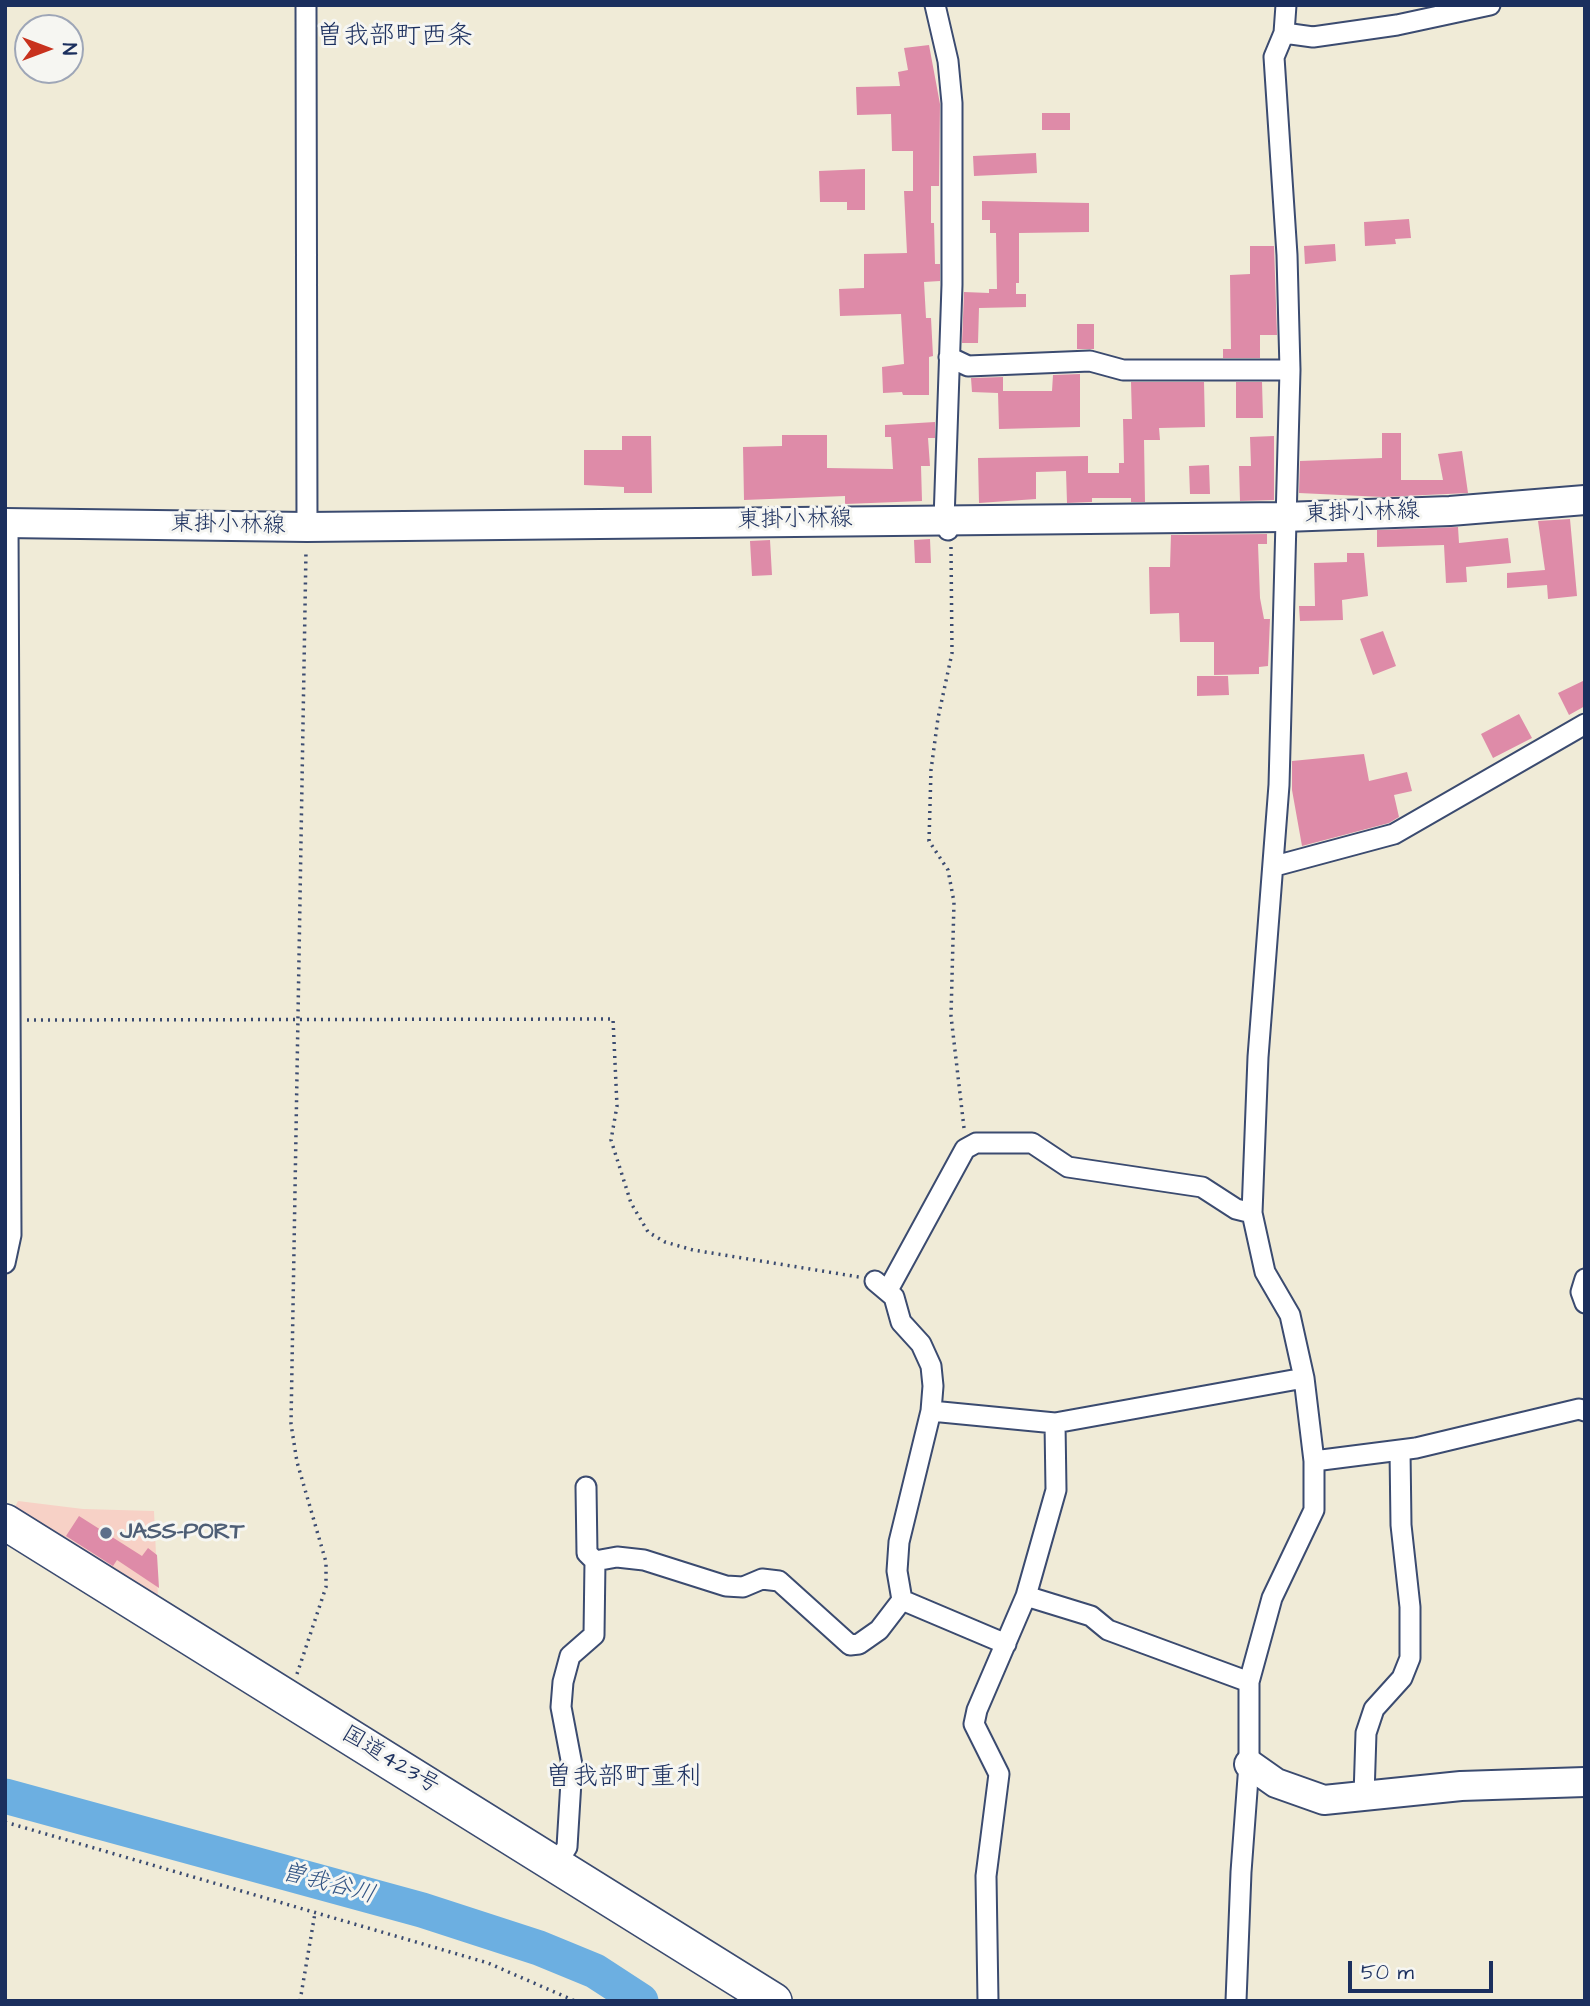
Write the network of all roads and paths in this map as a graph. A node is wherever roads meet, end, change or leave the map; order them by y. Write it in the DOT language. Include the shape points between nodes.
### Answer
graph roads {
  1 [pos="306,5"];
  2 [pos="935,5"];
  3 [pos="1286,5"];
  4 [pos="1490,5"];
  5 [pos="1284,33"];
  6 [pos="949,357"];
  7 [pos="1290,370"];
  8 [pos="1585,500"];
  9 [pos="1284,517"];
  10 [pos="6,523"];
  11 [pos="307,527"];
  12 [pos="947,527"];
  13 [pos="1585,724"];
  14 [pos="7,830"];
  15 [pos="1275,866"];
  16 [pos="298,1019"];
  17 [pos="10,1020"];
  18 [pos="969,1145"];
  19 [pos="1252,1213"];
  20 [pos="5,1263"];
  21 [pos="1585,1279"];
  22 [pos="882,1286"];
  23 [pos="1585,1303"];
  24 [pos="1304,1378"];
  25 [pos="931,1411"];
  26 [pos="1585,1411"];
  27 [pos="1055,1423"];
  28 [pos="1401,1450"];
  29 [pos="1314,1461"];
  30 [pos="586,1487"];
  31 [pos="5,1522"];
  32 [pos="595,1561"];
  33 [pos="1026,1597"];
  34 [pos="902,1600"];
  35 [pos="1006,1644"];
  36 [pos="1249,1682"];
  37 [pos="288,1699"];
  38 [pos="1249,1764"];
  39 [pos="1585,1782"];
  40 [pos="1364,1796"];
  41 [pos="5,1822"];
  42 [pos="556,1864"];
  43 [pos="315,1913"];
  44 [pos="300,2001"];
  45 [pos="575,2001"];
  46 [pos="775,2001"];
  47 [pos="988,2001"];
  48 [pos="1236,2001"];
  1 -- 11 [label="street"];
  2 -- 6 [label="street" via="952,103"];
  3 -- 5 [label="street"];
  4 -- 5 [label="street" via="1313,37"];
  5 -- 7 [label="street" via="1274,57"];
  6 -- 7 [label="street" via="968,366 1090,361 1123,370"];
  6 -- 12 [label="street"];
  7 -- 9 [label="street"];
  8 -- 9 [label="main road, 東掛小林線"];
  9 -- 12 [label="main road, 東掛小林線"];
  9 -- 15 [label="street"];
  10 -- 11 [label="main road, 東掛小林線"];
  10 -- 14 [label="street"];
  11 -- 12 [label="main road, 東掛小林線"];
  11 -- 16 [label="path"];
  12 -- 18 [label="path" via="952,653 937,718 929,841 947,870 954,902 951,1016"];
  13 -- 15 [label="street" via="1394,834"];
  14 -- 17 [label="street"];
  15 -- 19 [label="street" via="1257,1071"];
  16 -- 17 [label="path"];
  16 -- 22 [label="path" via="613,1019 617,1106 611,1140 631,1203 648,1232 693,1250 848,1274"];
  16 -- 37 [label="path" via="291,1424 297,1462 326,1562 326,1587"];
  17 -- 20 [label="street" via="11,1235"];
  18 -- 19 [label="street" via="1032,1143 1068,1167 1202,1188 1236,1209"];
  18 -- 22 [label="street"];
  19 -- 24 [label="street" via="1265,1272 1290,1315"];
  21 -- 23 [label="street" via="1581,1292"];
  22 -- 25 [label="street" via="894,1297 901,1322 921,1344 931,1366"];
  24 -- 27 [label="street"];
  24 -- 29 [label="street"];
  25 -- 27 [label="street"];
  25 -- 34 [label="street" via="899,1542"];
  26 -- 28 [label="street"];
  27 -- 33 [label="street" via="1056,1490"];
  28 -- 29 [label="street"];
  28 -- 40 [label="street" via="1410,1657 1402,1678 1374,1709 1366,1733"];
  29 -- 36 [label="street" via="1314,1510 1272,1598"];
  30 -- 32 [label="street" via="587,1553"];
  31 -- 37 [label="highway, 国道423号"];
  32 -- 34 [label="street" via="617,1556 644,1560 726,1586 743,1587 762,1579 779,1581 850,1644 859,1644 879,1630"];
  32 -- 42 [label="street" via="594,1635 570,1656 563,1682 561,1707 572,1765 567,1847"];
  33 -- 35 [label="street"];
  33 -- 36 [label="street" via="1091,1616 1108,1630"];
  34 -- 35 [label="street"];
  35 -- 47 [label="street" via="974,1724 999,1774 986,1876"];
  36 -- 38 [label="street"];
  37 -- 42 [label="highway, 国道423号"];
  38 -- 40 [label="main road" via="1276,1783 1324,1800"];
  38 -- 48 [label="street"];
  39 -- 40 [label="main road" via="1461,1786"];
  41 -- 43 [label="path"];
  42 -- 46 [label="highway, 国道423号"];
  43 -- 44 [label="path"];
  43 -- 45 [label="path" via="488,1963"];
}
